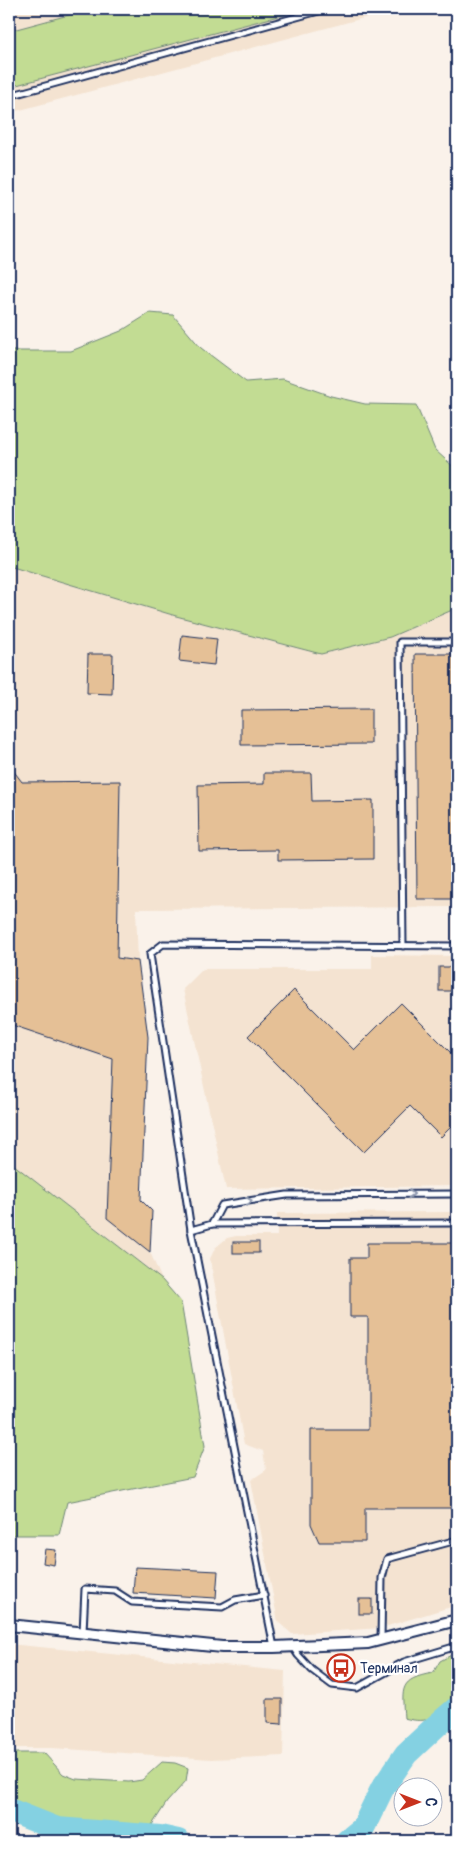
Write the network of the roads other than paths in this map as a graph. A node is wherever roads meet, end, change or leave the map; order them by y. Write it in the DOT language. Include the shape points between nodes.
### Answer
graph roads {
  1 [pos="326,9"];
  2 [pos="9,96"];
  3 [pos="457,642"];
  4 [pos="403,946"];
  5 [pos="457,946"];
  6 [pos="457,1194"];
  7 [pos="457,1223"];
  8 [pos="212,1224"];
  9 [pos="191,1230"];
  10 [pos="457,1540"];
  11 [pos="264,1595"];
  12 [pos="457,1620"];
  13 [pos="9,1625"];
  14 [pos="83,1632"];
  15 [pos="381,1640"];
  16 [pos="293,1646"];
  17 [pos="457,1646"];
  18 [pos="274,1647"];
  1 -- 2 [label="lane"];
  3 -- 4 [label="lane" via="400,642"];
  4 -- 5 [label="lane"];
  4 -- 9 [label="lane" via="163,944 150,954"];
  8 -- 6 [label="lane, one-way" via="222,1204 287,1195"];
  7 -- 8 [label="lane"];
  8 -- 9 [label="lane"];
  9 -- 11 [label="lane"];
  10 -- 15 [label="lane" via="387,1559 382,1578"];
  11 -- 14 [label="lane" via="235,1600 222,1607 132,1602 115,1591 85,1589"];
  11 -- 18 [label="lane"];
  12 -- 15 [label="street"];
  13 -- 14 [label="street"];
  14 -- 18 [label="street" via="222,1646"];
  15 -- 16 [label="street"];
  16 -- 17 [label="lane" via="312,1670 332,1685 358,1688 404,1662"];
  16 -- 18 [label="street"];
}
